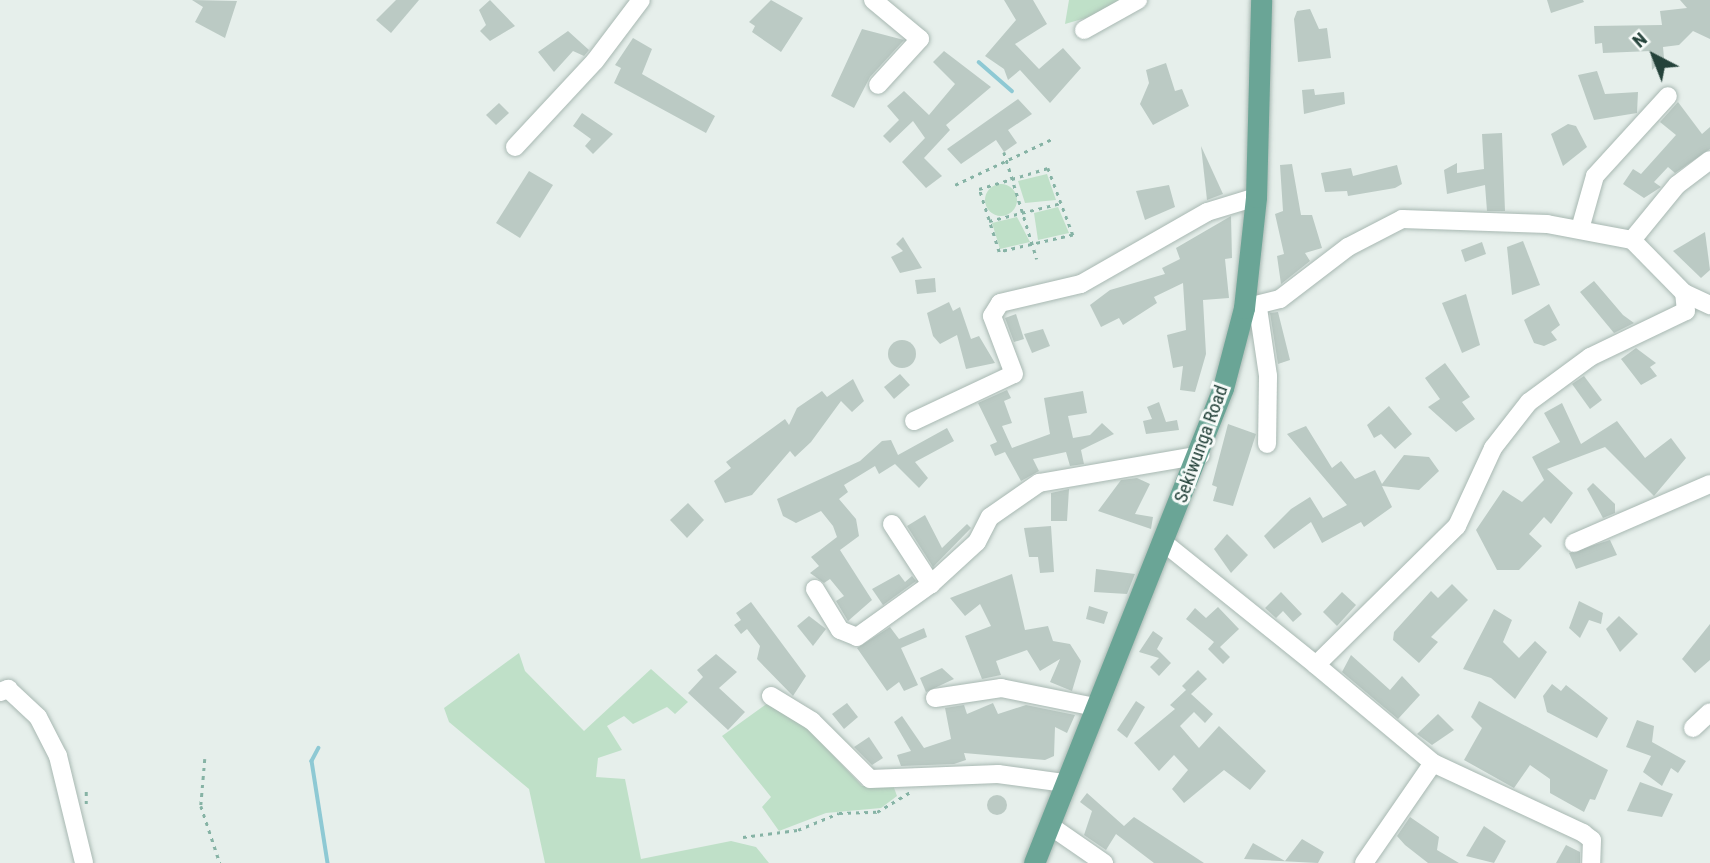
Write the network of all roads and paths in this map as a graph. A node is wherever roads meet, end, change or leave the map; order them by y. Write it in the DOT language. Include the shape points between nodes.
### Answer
graph roads {
  1 [pos="641,0"];
  2 [pos="873,0"];
  3 [pos="1138,0"];
  4 [pos="1261,0"];
  5 [pos="1084,30"];
  6 [pos="878,85"];
  7 [pos="1668,96"];
  8 [pos="1052,139"];
  9 [pos="515,147"];
  10 [pos="1004,152"];
  11 [pos="1710,160"];
  12 [pos="1007,161"];
  13 [pos="1012,178"];
  14 [pos="954,185"];
  15 [pos="1256,197"];
  16 [pos="1061,203"];
  17 [pos="1023,213"];
  18 [pos="989,221"];
  19 [pos="1580,229"];
  20 [pos="1632,240"];
  21 [pos="1033,244"];
  22 [pos="1037,259"];
  23 [pos="1684,293"];
  24 [pos="1710,305"];
  25 [pos="1251,308"];
  26 [pos="914,421"];
  27 [pos="1267,444"];
  28 [pos="1200,455"];
  29 [pos="1710,484"];
  30 [pos="892,524"];
  31 [pos="1163,542"];
  32 [pos="1574,543"];
  33 [pos="931,584"];
  34 [pos="815,589"];
  35 [pos="1316,665"];
  36 [pos="0,692"];
  37 [pos="771,696"];
  38 [pos="935,698"];
  39 [pos="1095,707"];
  40 [pos="1710,712"];
  41 [pos="1693,728"];
  42 [pos="205,759"];
  43 [pos="1433,763"];
  44 [pos="927,781"];
  45 [pos="1065,783"];
  46 [pos="1049,825"];
  47 [pos="743,837"];
  48 [pos="84,863"];
  49 [pos="220,863"];
  50 [pos="1034,863"];
  51 [pos="1104,863"];
  52 [pos="1364,863"];
  53 [pos="1591,863"];
  1 -- 9 [label="street" via="596,61"];
  2 -- 6 [label="street" via="920,39"];
  3 -- 5 [label="street"];
  4 -- 15 [label="main road, Sekiwunga Road"];
  7 -- 19 [label="street" via="1595,176"];
  8 -- 12 [label="path"];
  10 -- 12 [label="path"];
  11 -- 20 [label="street" via="1677,185"];
  12 -- 13 [label="path"];
  12 -- 14 [label="path"];
  13 -- 16 [label="path" via="1048,168"];
  13 -- 17 [label="path"];
  13 -- 18 [label="path" via="979,189"];
  15 -- 25 [label="main road, Sekiwunga Road"];
  15 -- 26 [label="street" via="1207,212 1081,284 1000,303 992,316 1014,374"];
  16 -- 17 [label="path"];
  16 -- 21 [label="path" via="1073,235"];
  17 -- 18 [label="path"];
  17 -- 21 [label="path"];
  18 -- 21 [label="path" via="999,253"];
  19 -- 20 [label="street"];
  19 -- 25 [label="street" via="1402,219"];
  20 -- 23 [label="street"];
  21 -- 22 [label="path"];
  23 -- 24 [label="street"];
  23 -- 35 [label="street" via="1686,311 1590,357 1529,402 1493,448 1457,526"];
  25 -- 27 [label="street" via="1268,376"];
  25 -- 28 [label="main road, Sekiwunga Road"];
  28 -- 31 [label="main road, Sekiwunga Road"];
  28 -- 33 [label="street" via="1039,483 990,517 971,549"];
  29 -- 32 [label="street"];
  30 -- 33 [label="street"];
  31 -- 35 [label="street"];
  31 -- 39 [label="main road, Sekiwunga Road"];
  33 -- 34 [label="street" via="857,637 840,630"];
  35 -- 43 [label="street"];
  36 -- 48 [label="street" via="8,689 38,717 58,756"];
  37 -- 44 [label="street" via="812,721 863,776"];
  38 -- 39 [label="street" via="1002,688"];
  39 -- 45 [label="main road, Sekiwunga Road"];
  40 -- 41 [label="street"];
  42 -- 49 [label="path" via="201,806"];
  43 -- 52 [label="street"];
  43 -- 53 [label="street" via="1583,833 1592,840"];
  44 -- 45 [label="street" via="998,774"];
  44 -- 47 [label="path" via="877,812 839,813 798,830"];
  45 -- 46 [label="main road, Sekiwunga Road"];
  46 -- 50 [label="main road, Sekiwunga Road"];
  46 -- 51 [label="street"];
}
